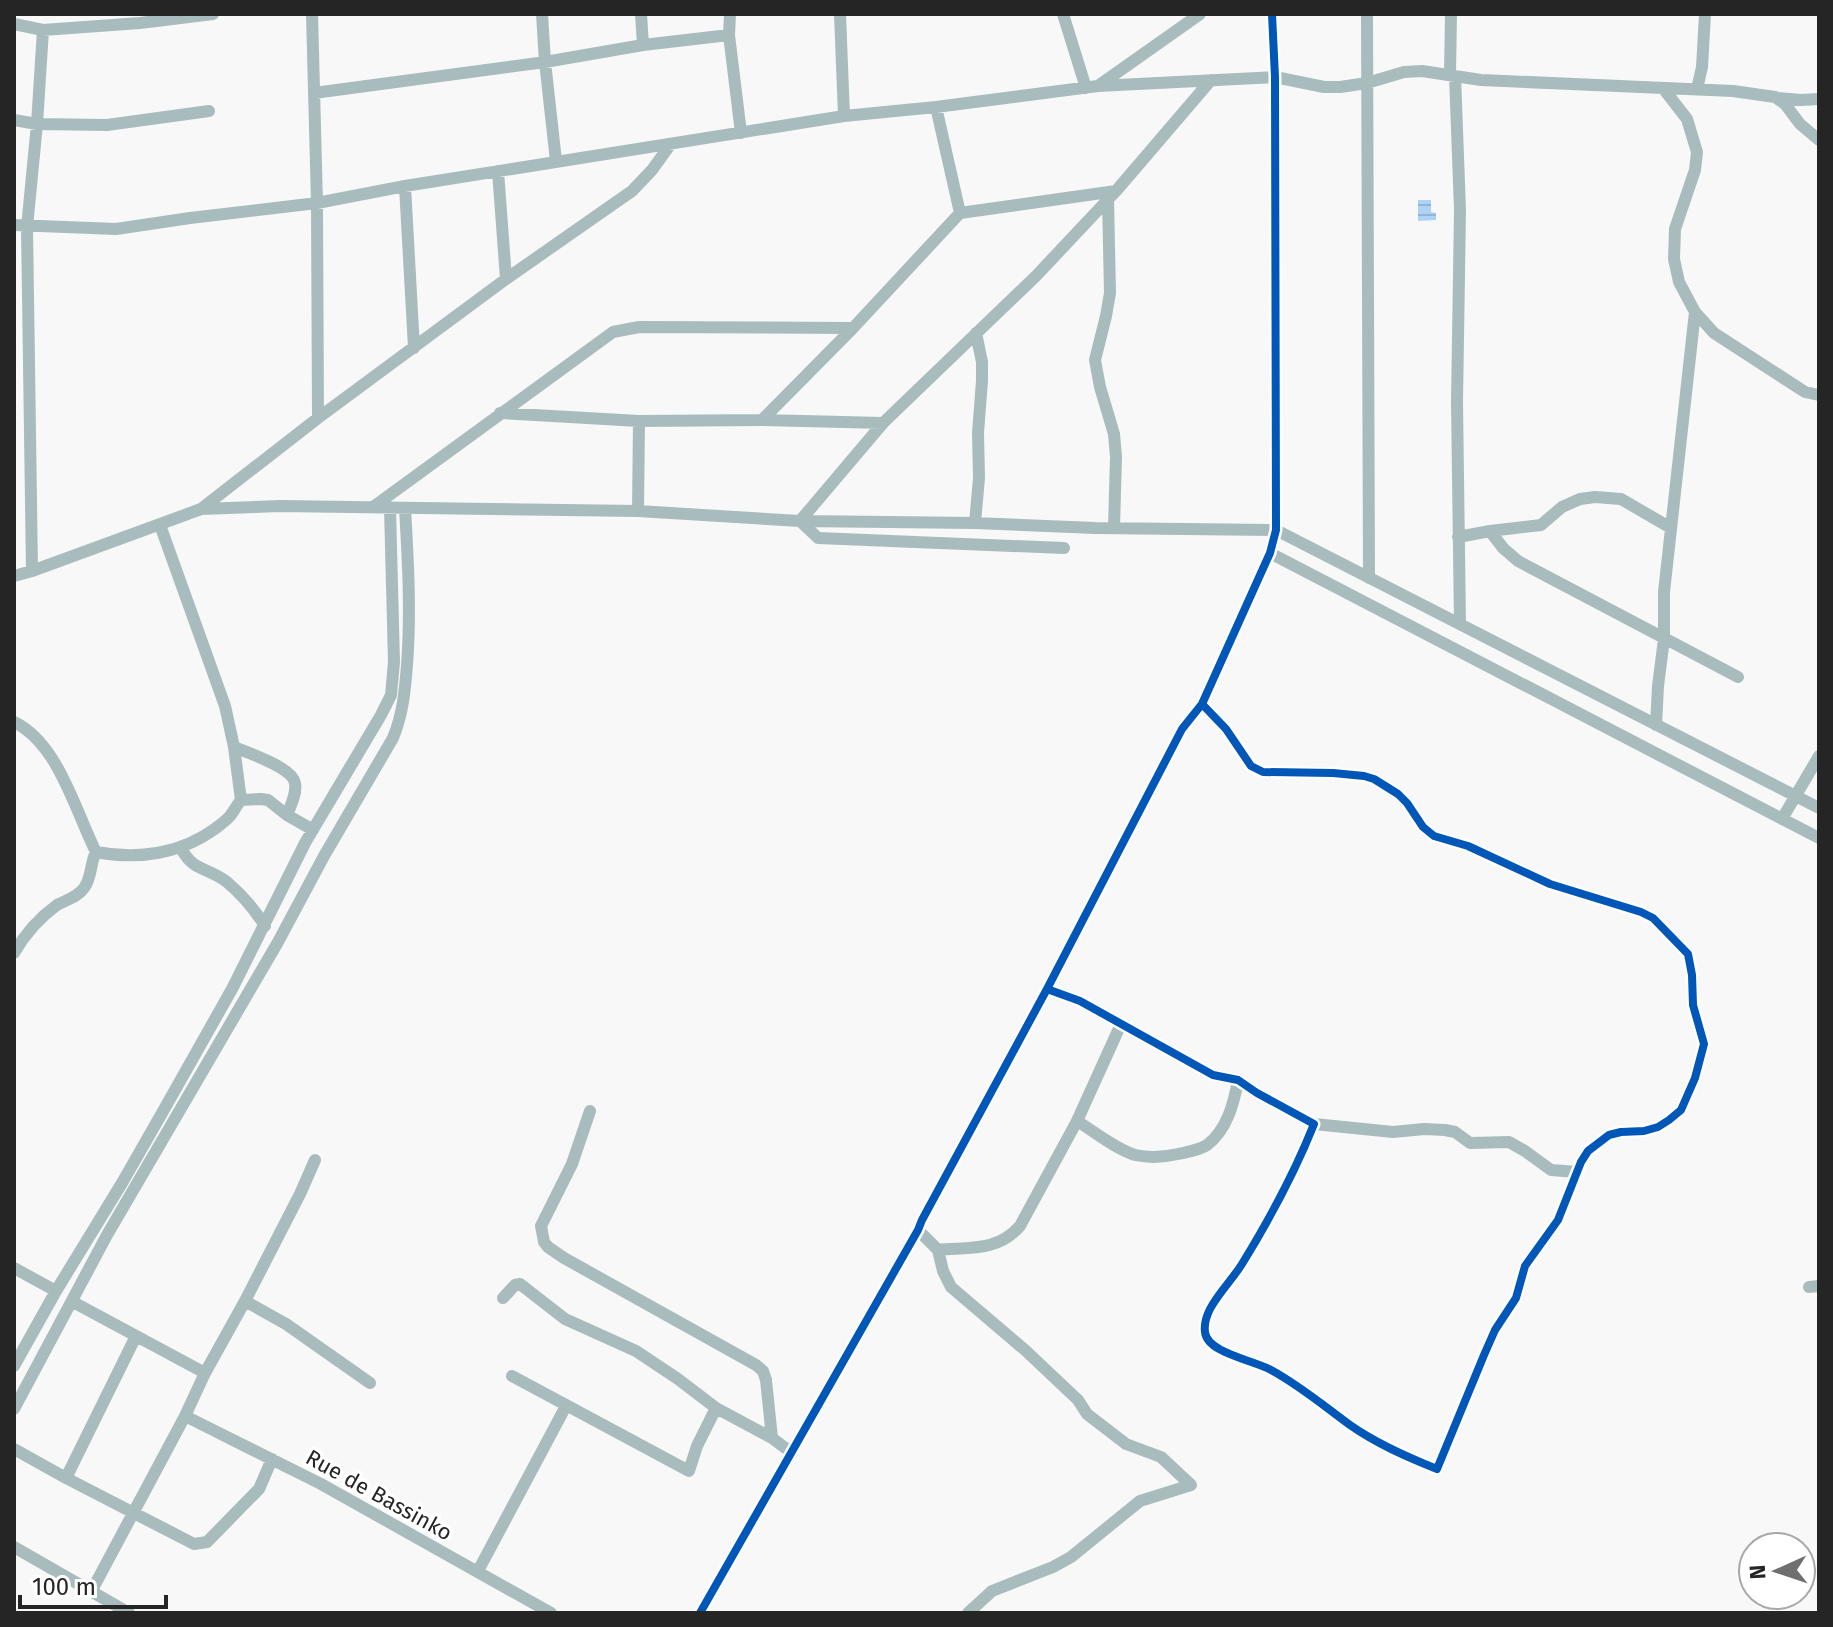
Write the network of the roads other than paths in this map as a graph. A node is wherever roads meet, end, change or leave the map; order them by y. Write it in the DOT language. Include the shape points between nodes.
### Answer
graph roads {
  1 [pos="213,14"];
  2 [pos="312,14"];
  3 [pos="542,14"];
  4 [pos="641,14"];
  5 [pos="730,14"];
  6 [pos="840,14"];
  7 [pos="1063,14"];
  8 [pos="1200,14"];
  9 [pos="1272,14"];
  10 [pos="1367,14"];
  11 [pos="1451,14"];
  12 [pos="1705,14"];
  13 [pos="140,19"];
  14 [pos="14,24"];
  15 [pos="43,30"];
  16 [pos="729,35"];
  17 [pos="643,45"];
  18 [pos="545,62"];
  19 [pos="1453,75"];
  20 [pos="1275,77"];
  21 [pos="1211,80"];
  22 [pos="1367,83"];
  23 [pos="1092,87"];
  24 [pos="1663,88"];
  25 [pos="1697,89"];
  26 [pos="314,93"];
  27 [pos="1775,97"];
  28 [pos="1819,99"];
  29 [pos="1801,100"];
  30 [pos="936,107"];
  31 [pos="209,111"];
  32 [pos="1819,111"];
  33 [pos="844,116"];
  34 [pos="14,120"];
  35 [pos="37,124"];
  36 [pos="741,133"];
  37 [pos="1819,140"];
  38 [pos="670,145"];
  39 [pos="556,161"];
  40 [pos="498,171"];
  41 [pos="405,186"];
  42 [pos="1112,195"];
  43 [pos="317,203"];
  44 [pos="960,213"];
  45 [pos="21,226"];
  46 [pos="506,279"];
  47 [pos="1695,312"];
  48 [pos="853,328"];
  49 [pos="976,333"];
  50 [pos="414,348"];
  51 [pos="1819,395"];
  52 [pos="500,413"];
  53 [pos="318,418"];
  54 [pos="762,420"];
  55 [pos="639,421"];
  56 [pos="883,423"];
  57 [pos="373,507"];
  58 [pos="390,508"];
  59 [pos="405,508"];
  60 [pos="201,509"];
  61 [pos="638,511"];
  62 [pos="800,521"];
  63 [pos="975,523"];
  64 [pos="160,525"];
  65 [pos="1114,528"];
  66 [pos="1671,528"];
  67 [pos="1276,530"];
  68 [pos="1490,531"];
  69 [pos="1458,537"];
  70 [pos="1064,548"];
  71 [pos="1270,553"];
  72 [pos="32,571"];
  73 [pos="14,576"];
  74 [pos="1369,578"];
  75 [pos="1460,624"];
  76 [pos="1664,639"];
  77 [pos="1738,677"];
  78 [pos="1202,704"];
  79 [pos="14,722"];
  80 [pos="1656,725"];
  81 [pos="1673,733"];
  82 [pos="234,747"];
  83 [pos="1661,756"];
  84 [pos="1819,756"];
  85 [pos="1795,795"];
  86 [pos="241,800"];
  87 [pos="1819,808"];
  88 [pos="287,815"];
  89 [pos="1782,819"];
  90 [pos="313,830"];
  91 [pos="1819,838"];
  92 [pos="181,848"];
  93 [pos="96,852"];
  94 [pos="265,926"];
  95 [pos="14,953"];
  96 [pos="1047,989"];
  97 [pos="1121,1024"];
  98 [pos="1238,1080"];
  99 [pos="590,1111"];
  100 [pos="1077,1121"];
  101 [pos="1314,1124"];
  102 [pos="315,1160"];
  103 [pos="1577,1172"];
  104 [pos="918,1230"];
  105 [pos="938,1250"];
  106 [pos="14,1268"];
  107 [pos="56,1291"];
  108 [pos="503,1298"];
  109 [pos="245,1301"];
  110 [pos="73,1302"];
  111 [pos="136,1336"];
  112 [pos="14,1366"];
  113 [pos="205,1373"];
  114 [pos="512,1376"];
  115 [pos="370,1383"];
  116 [pos="566,1406"];
  117 [pos="716,1408"];
  118 [pos="14,1409"];
  119 [pos="185,1416"];
  120 [pos="772,1438"];
  121 [pos="14,1449"];
  122 [pos="792,1453"];
  123 [pos="272,1459"];
  124 [pos="66,1478"];
  125 [pos="133,1514"];
  126 [pos="14,1547"];
  127 [pos="478,1571"];
  128 [pos="91,1592"];
  129 [pos="129,1613"];
  130 [pos="551,1613"];
  131 [pos="700,1613"];
  132 [pos="968,1613"];
  1 -- 13 [label="street"];
  2 -- 26 [label="street"];
  3 -- 18 [label="street"];
  4 -- 17 [label="street"];
  5 -- 16 [label="street"];
  6 -- 33 [label="street"];
  7 -- 23 [label="street"];
  8 -- 23 [label="street"];
  9 -- 20 [label="street"];
  10 -- 22 [label="street"];
  11 -- 19 [label="street"];
  12 -- 25 [label="street"];
  13 -- 15 [label="street"];
  14 -- 15 [label="street"];
  15 -- 35 [label="street"];
  16 -- 17 [label="street"];
  16 -- 36 [label="street"];
  17 -- 18 [label="street"];
  18 -- 26 [label="street"];
  18 -- 39 [label="street"];
  19 -- 22 [label="street" via="1404,72"];
  19 -- 24 [label="street"];
  19 -- 69 [label="street" via="1460,210"];
  20 -- 21 [label="street"];
  20 -- 22 [label="street" via="1324,87"];
  20 -- 67 [label="street"];
  21 -- 23 [label="street"];
  21 -- 42 [label="street"];
  22 -- 74 [label="street"];
  23 -- 30 [label="street"];
  24 -- 25 [label="street"];
  24 -- 47 [label="street" via="1687,119 1697,152 1675,229 1674,259"];
  25 -- 27 [label="street"];
  26 -- 43 [label="street"];
  27 -- 29 [label="street"];
  27 -- 37 [label="street"];
  28 -- 29 [label="street"];
  29 -- 32 [label="street"];
  30 -- 33 [label="street"];
  30 -- 44 [label="street"];
  31 -- 35 [label="street" via="107,125"];
  33 -- 36 [label="street"];
  34 -- 35 [label="street"];
  35 -- 45 [label="street"];
  36 -- 38 [label="street"];
  38 -- 39 [label="street"];
  38 -- 46 [label="street" via="632,191"];
  39 -- 40 [label="street"];
  40 -- 41 [label="street"];
  40 -- 46 [label="street"];
  41 -- 43 [label="street"];
  41 -- 50 [label="street"];
  42 -- 44 [label="street"];
  42 -- 49 [label="street"];
  42 -- 65 [label="street" via="1110,293 1095,360 1114,434"];
  43 -- 45 [label="street" via="116,229"];
  43 -- 53 [label="street"];
  44 -- 48 [label="street"];
  45 -- 72 [label="street"];
  46 -- 50 [label="street"];
  47 -- 51 [label="street" via="1714,333 1805,392"];
  47 -- 66 [label="street"];
  48 -- 52 [label="street" via="627,328 613,332"];
  48 -- 54 [label="street"];
  49 -- 56 [label="street"];
  49 -- 63 [label="street" via="982,381"];
  50 -- 53 [label="street"];
  52 -- 55 [label="street"];
  52 -- 57 [label="street"];
  53 -- 60 [label="street"];
  54 -- 55 [label="street"];
  54 -- 56 [label="street"];
  55 -- 61 [label="street"];
  56 -- 62 [label="street"];
  57 -- 58 [label="street"];
  57 -- 60 [label="street"];
  58 -- 59 [label="street"];
  58 -- 90 [label="street" via="391,695"];
  59 -- 61 [label="street"];
  59 -- 110 [label="street" via="410,627 399,724"];
  60 -- 64 [label="street"];
  61 -- 62 [label="street"];
  62 -- 63 [label="street"];
  62 -- 70 [label="street" via="818,538"];
  63 -- 65 [label="street"];
  64 -- 72 [label="street"];
  64 -- 82 [label="street" via="225,706"];
  65 -- 67 [label="street"];
  66 -- 68 [label="street" via="1621,499 1595,497 1562,507 1541,525"];
  66 -- 76 [label="street"];
  67 -- 71 [label="street"];
  67 -- 74 [label="street"];
  68 -- 69 [label="street"];
  68 -- 76 [label="street" via="1518,561"];
  69 -- 75 [label="street"];
  71 -- 78 [label="street"];
  71 -- 83 [label="street"];
  72 -- 73 [label="street"];
  74 -- 75 [label="street"];
  75 -- 80 [label="street"];
  76 -- 77 [label="street"];
  76 -- 80 [label="street"];
  78 -- 96 [label="street" via="1182,729"];
  78 -- 103 [label="street" via="1256,770 1374,779 1398,794 1434,836 1550,884 1641,912 1688,954 1693,1005 1704,1044 1681,1110 1658,1127 1609,1135 1588,1151"];
  79 -- 93 [label="street" via="45,747"];
  80 -- 81 [label="street"];
  81 -- 83 [label="street"];
  81 -- 85 [label="street"];
  82 -- 86 [label="street"];
  82 -- 88 [label="street" via="292,776 296,785"];
  83 -- 89 [label="street"];
  84 -- 85 [label="street"];
  85 -- 87 [label="street"];
  85 -- 89 [label="street"];
  86 -- 88 [label="street" via="268,800"];
  86 -- 92 [label="street" via="230,817"];
  88 -- 90 [label="street"];
  89 -- 91 [label="street"];
  90 -- 94 [label="street"];
  92 -- 93 [label="street" via="142,855"];
  92 -- 94 [label="street" via="197,867 228,883"];
  93 -- 95 [label="street" via="82,892 30,929"];
  94 -- 107 [label="street"];
  96 -- 97 [label="street"];
  96 -- 104 [label="street"];
  97 -- 98 [label="street" via="1213,1075"];
  97 -- 100 [label="street"];
  98 -- 100 [label="street" via="1234,1105 1220,1132 1205,1147 1176,1155 1136,1155"];
  98 -- 101 [label="street"];
  99 -- 120 [label="street" via="572,1164 541,1226 544,1242 763,1371"];
  100 -- 105 [label="street" via="1010,1237 1000,1243"];
  101 -- 103 [label="street" via="1393,1132 1445,1130 1475,1143 1509,1142 1551,1170"];
  101 -- 103 [label="street" via="1252,1247 1208,1313 1204,1331 1213,1347 1272,1370 1392,1451 1437,1469 1495,1330 1516,1298 1525,1266 1558,1220"];
  102 -- 109 [label="street"];
  104 -- 105 [label="street"];
  104 -- 122 [label="street"];
  105 -- 132 [label="street" via="951,1287 1046,1370 1083,1410 1126,1444 1161,1457 1191,1485 1140,1501 1071,1557 992,1591"];
  106 -- 107 [label="street"];
  107 -- 112 [label="street"];
  108 -- 117 [label="street" via="520,1284 565,1319 636,1351"];
  109 -- 113 [label="street"];
  109 -- 115 [label="street"];
  110 -- 111 [label="street"];
  110 -- 118 [label="street"];
  111 -- 113 [label="street"];
  111 -- 124 [label="street"];
  113 -- 119 [label="street"];
  114 -- 116 [label="street"];
  116 -- 117 [label="street" via="689,1471"];
  116 -- 127 [label="street"];
  117 -- 120 [label="street"];
  119 -- 123 [label="street, Rue de Bassinko"];
  119 -- 125 [label="street"];
  120 -- 122 [label="street"];
  121 -- 124 [label="street"];
  122 -- 131 [label="street"];
  123 -- 125 [label="street" via="259,1489 207,1542 194,1544"];
  123 -- 127 [label="street, Rue de Bassinko"];
  124 -- 125 [label="street"];
  125 -- 128 [label="street"];
  126 -- 128 [label="street"];
  127 -- 130 [label="street, Rue de Bassinko"];
  128 -- 129 [label="street"];
}
